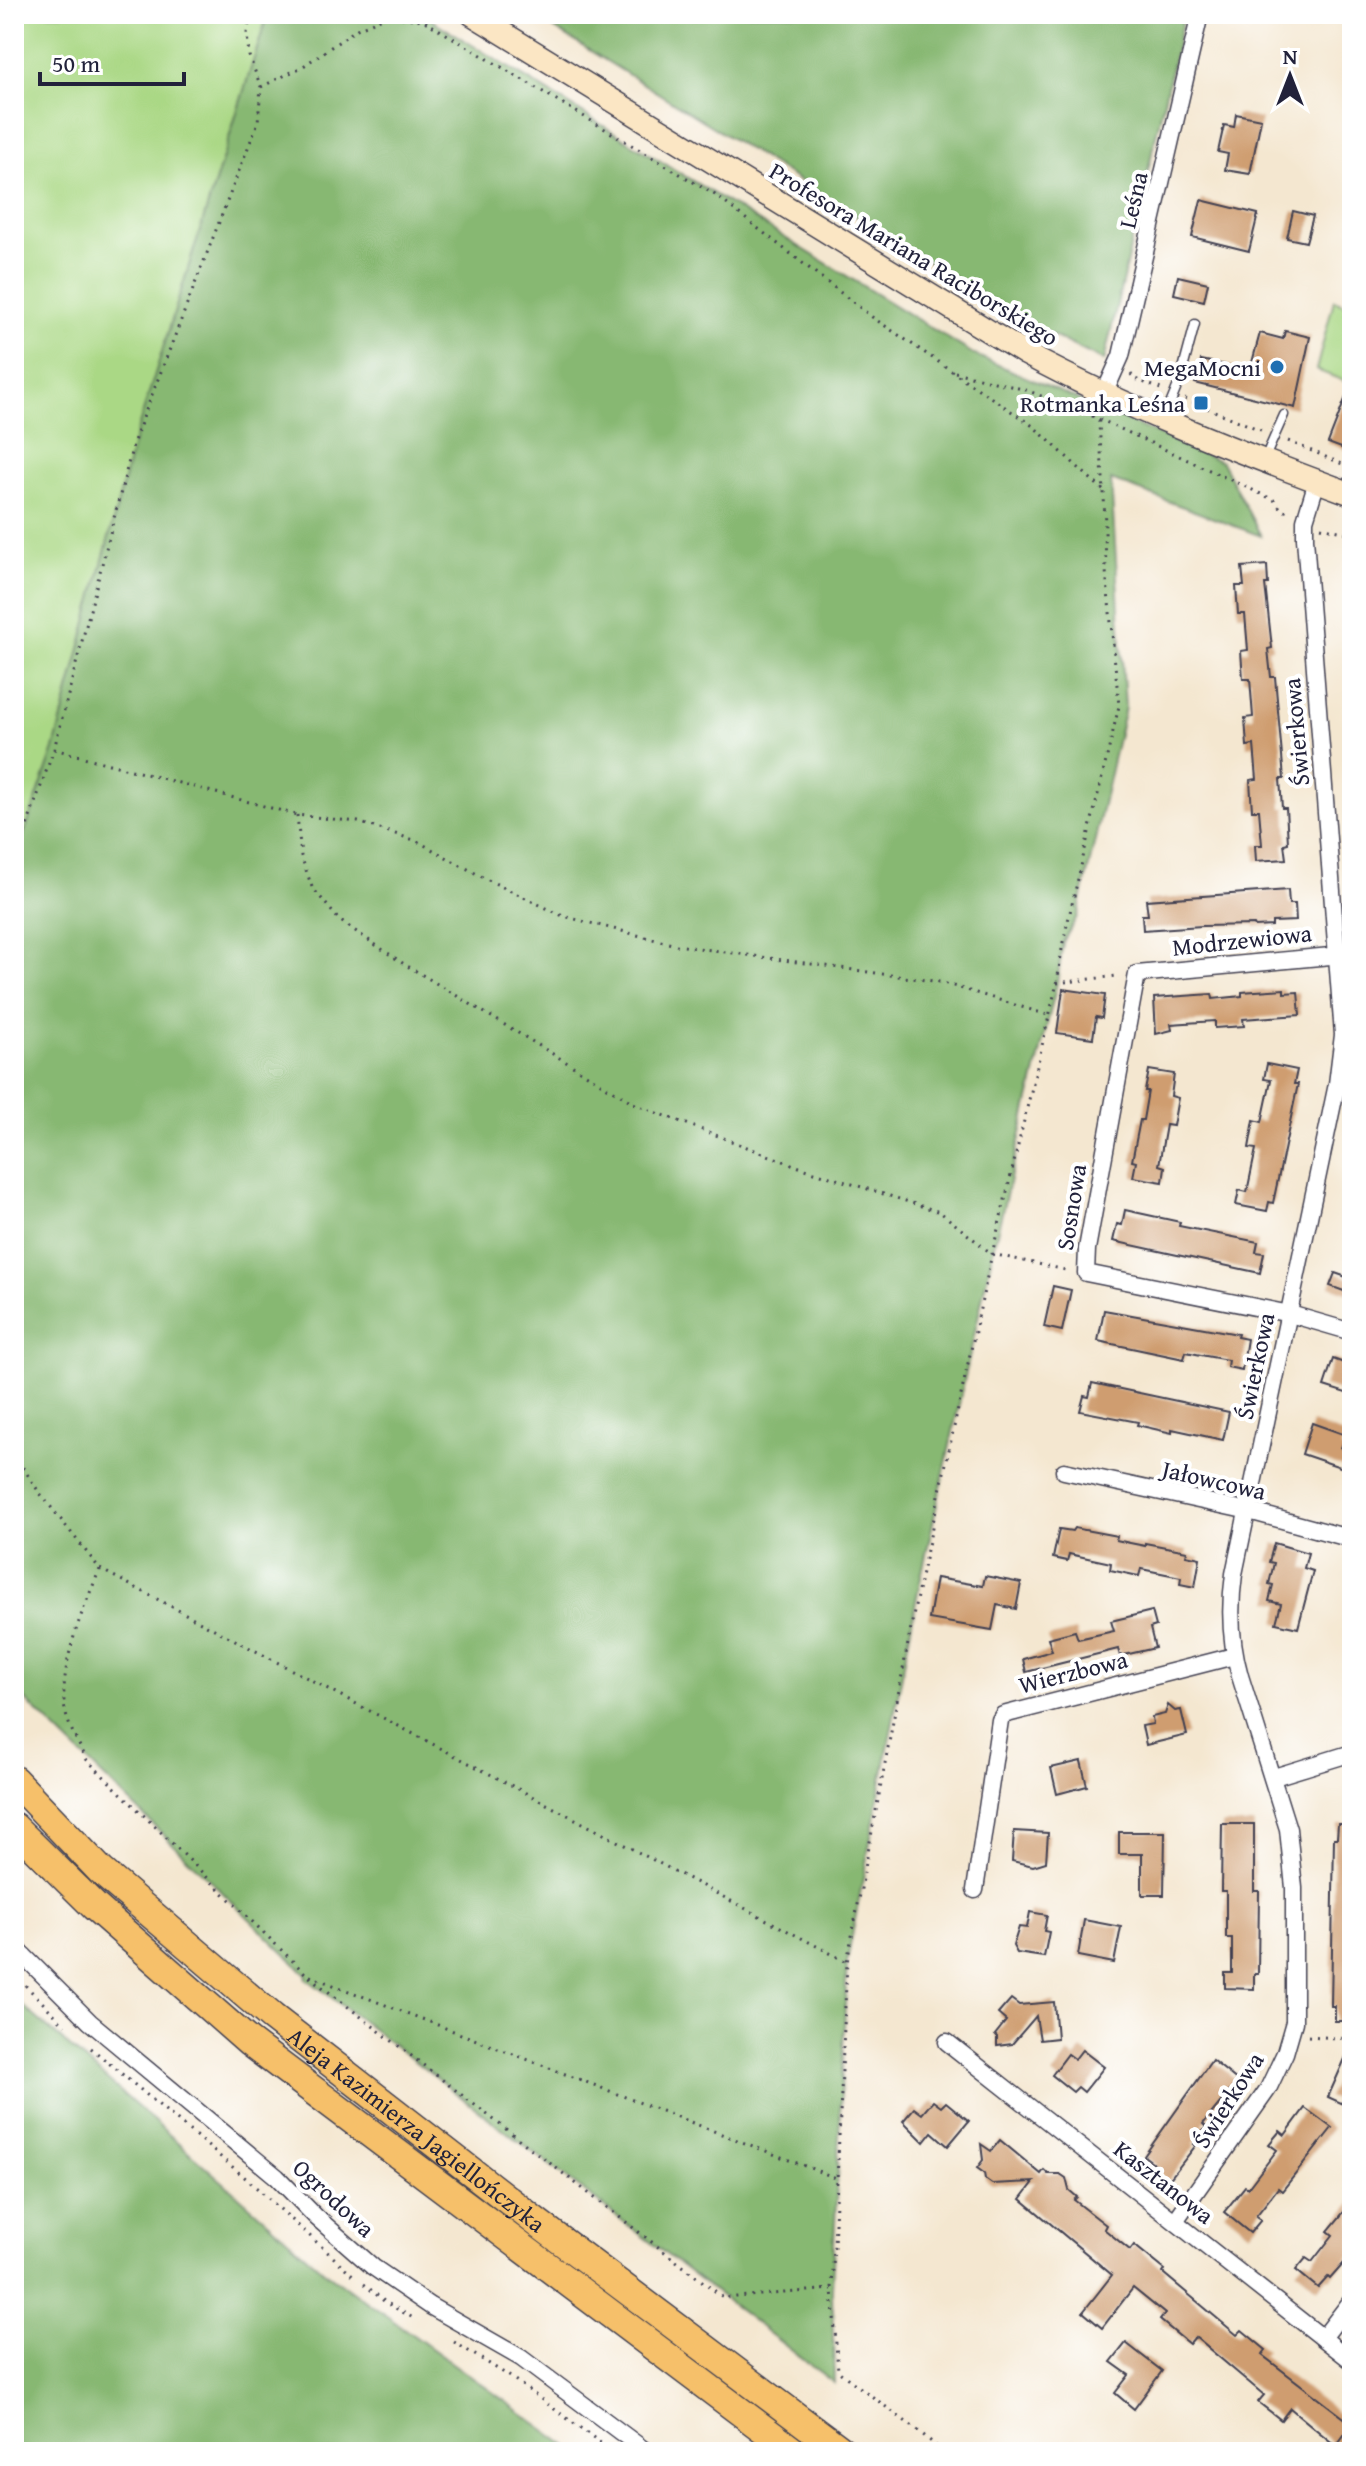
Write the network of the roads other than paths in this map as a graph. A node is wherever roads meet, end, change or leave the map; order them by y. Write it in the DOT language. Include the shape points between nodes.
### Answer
graph roads {
  1 [pos="472,14"];
  2 [pos="1200,14"];
  3 [pos="1195,324"];
  4 [pos="1104,394"];
  5 [pos="1284,415"];
  6 [pos="1164,420"];
  7 [pos="1264,461"];
  8 [pos="1317,481"];
  9 [pos="1352,494"];
  10 [pos="1345,954"];
  11 [pos="1137,974"];
  12 [pos="1290,1314"];
  13 [pos="1352,1332"];
  14 [pos="1064,1471"];
  15 [pos="1249,1511"];
  16 [pos="1352,1539"];
  17 [pos="1234,1656"];
  18 [pos="1352,1753"];
  19 [pos="1274,1777"];
  20 [pos="14,1780"];
  21 [pos="14,1827"];
  22 [pos="975,1890"];
  23 [pos="14,1946"];
  24 [pos="947,2042"];
  25 [pos="1175,2221"];
  26 [pos="1352,2300"];
  27 [pos="1323,2338"];
  28 [pos="1352,2361"];
  29 [pos="647,2452"];
  30 [pos="794,2452"];
  31 [pos="843,2452"];
  1 -- 4 [label="main road, Profesora Mariana Raciborskiego" via="909,284"];
  2 -- 4 [label="street, Leśna" via="1121,356"];
  3 -- 6 [label="lane"];
  4 -- 6 [label="main road, Profesora Mariana Raciborskiego"];
  5 -- 7 [label="lane"];
  6 -- 7 [label="main road, Profesora Mariana Raciborskiego"];
  7 -- 8 [label="main road, Profesora Mariana Raciborskiego"];
  8 -- 9 [label="main road, Profesora Mariana Raciborskiego"];
  8 -- 10 [label="street, Świerkowa" via="1305,520"];
  10 -- 11 [label="street, Modrzewiowa"];
  10 -- 12 [label="street, Świerkowa" via="1337,1084"];
  11 -- 12 [label="street, Sosnowa" via="1086,1273"];
  12 -- 13 [label="street, Sosnowa"];
  12 -- 15 [label="street, Świerkowa"];
  14 -- 15 [label="street, Jałowcowa"];
  15 -- 16 [label="street, Jałowcowa"];
  15 -- 17 [label="street, Świerkowa" via="1231,1594"];
  17 -- 19 [label="street, Świerkowa"];
  17 -- 22 [label="street, Wierzbowa" via="1003,1715"];
  18 -- 19 [label="street"];
  19 -- 25 [label="street, Świerkowa" via="1294,1878 1292,2035 1268,2089"];
  20 -- 31 [label="highway, Aleja Kazimierza Jagiellończyka" via="101,1871 272,2017"];
  21 -- 30 [label="highway, Aleja Kazimierza Jagiellończyka" via="94,1906 249,2042"];
  23 -- 29 [label="street, Ogrodowa" via="90,2022 277,2177 373,2267 521,2358"];
  24 -- 25 [label="street, Kasztanowa"];
  25 -- 27 [label="street, Kasztanowa"];
  26 -- 27 [label="street"];
  27 -- 28 [label="street, Kasztanowa"];
}
